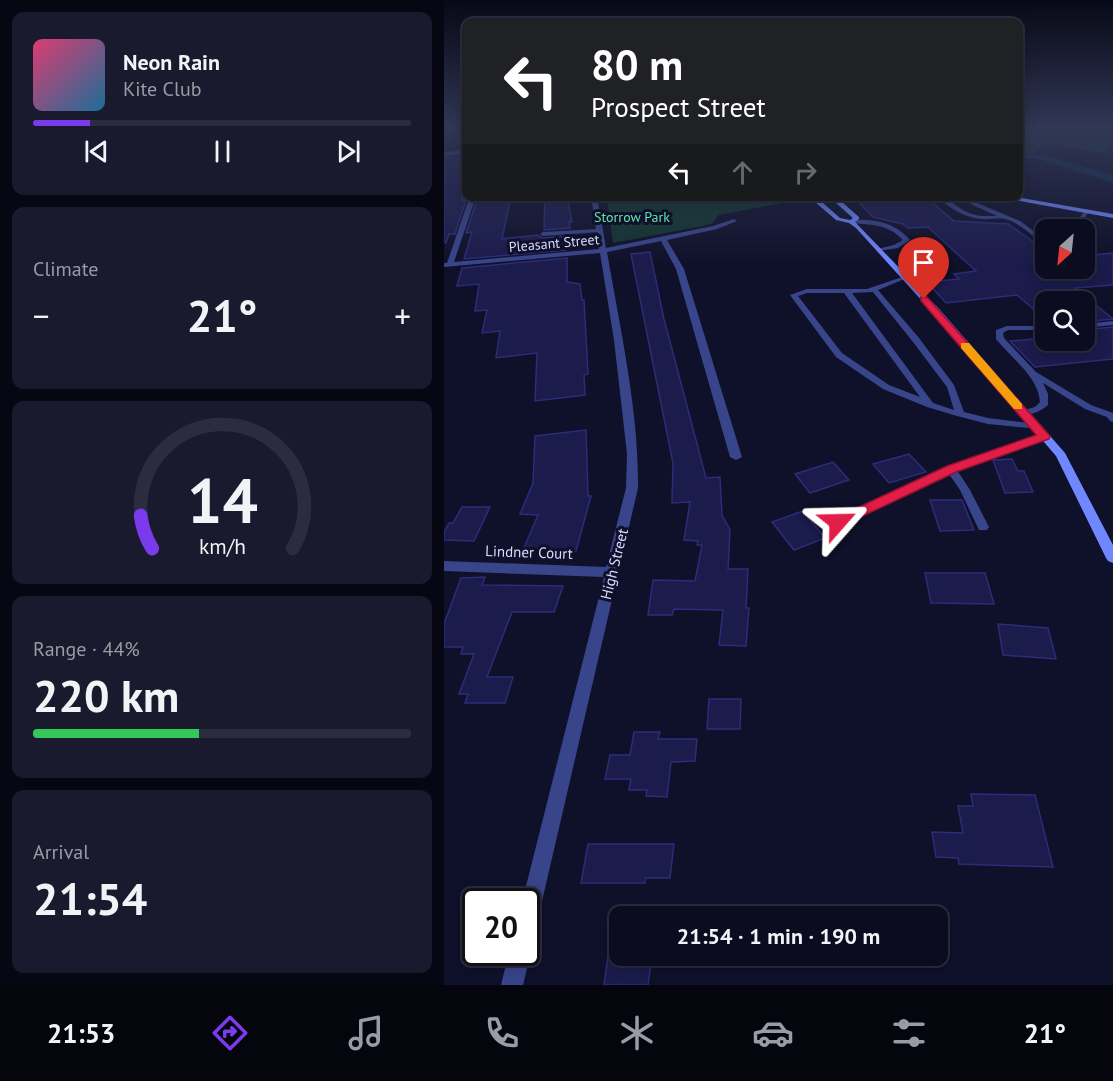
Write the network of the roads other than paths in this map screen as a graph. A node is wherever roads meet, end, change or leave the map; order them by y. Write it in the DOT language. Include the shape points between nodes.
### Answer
graph roads {
  1 [pos="1023,200"];
  2 [pos="471,201"];
  3 [pos="595,201"];
  4 [pos="818,201"];
  5 [pos="837,201"];
  6 [pos="944,201"];
  7 [pos="967,201"];
  8 [pos="1086,211"];
  9 [pos="1003,216"];
  10 [pos="1113,216"];
  11 [pos="1081,219"];
  12 [pos="734,221"];
  13 [pos="851,222"];
  14 [pos="598,231"];
  15 [pos="543,234"];
  16 [pos="1035,235"];
  17 [pos="663,239"];
  18 [pos="879,250"];
  19 [pos="602,251"];
  20 [pos="447,264"];
  21 [pos="904,278"];
  22 [pos="874,289"];
  23 [pos="847,292"];
  24 [pos="1113,323"];
  25 [pos="1095,325"];
  26 [pos="1035,328"];
  27 [pos="1033,374"];
  28 [pos="930,405"];
  29 [pos="1024,413"];
  30 [pos="960,414"];
  31 [pos="1113,419"];
  32 [pos="1040,432"];
  33 [pos="736,457"];
  34 [pos="951,469"];
  35 [pos="838,522"];
  36 [pos="983,527"];
  37 [pos="1113,558"];
  38 [pos="444,566"];
  39 [pos="613,572"];
  40 [pos="536,888"];
  41 [pos="517,966"];
  42 [pos="512,985"];
  1 -- 8 [label="street"];
  2 -- 20 [label="street"];
  3 -- 14 [label="street, High Street"];
  4 -- 13 [label="street" via="838,219"];
  5 -- 13 [label="street" via="856,218"];
  6 -- 9 [label="lane" via="976,218"];
  7 -- 9 [label="lane"];
  8 -- 10 [label="street"];
  8 -- 11 [label="lane"];
  9 -- 16 [label="lane"];
  12 -- 17 [label="street, Pleasant Street"];
  13 -- 18 [label="street"];
  13 -- 18 [label="lane" via="887,223 907,240"];
  14 -- 15 [label="lane"];
  14 -- 19 [label="street, High Street"];
  17 -- 19 [label="street, Pleasant Street"];
  17 -- 33 [label="street" via="680,269"];
  18 -- 21 [label="street"];
  19 -- 20 [label="street, Pleasant Street"];
  19 -- 39 [label="street, High Street" via="633,454 632,488"];
  21 -- 22 [label="lane"];
  21 -- 29 [label="street"];
  22 -- 23 [label="lane"];
  22 -- 30 [label="lane" via="951,387"];
  23 -- 28 [label="lane"];
  23 -- 28 [label="lane" via="807,291 794,295 838,355 886,387"];
  24 -- 25 [label="lane"];
  26 -- 27 [label="lane" via="999,332 1000,339"];
  27 -- 29 [label="lane" via="1045,403"];
  27 -- 31 [label="lane"];
  28 -- 30 [label="lane"];
  29 -- 32 [label="street"];
  30 -- 32 [label="lane"];
  32 -- 34 [label="lane"];
  32 -- 37 [label="street" via="1061,455"];
  34 -- 35 [label="lane"];
  34 -- 36 [label="lane"];
  38 -- 39 [label="street, Lindner Court"];
  39 -- 40 [label="street, High Street"];
  41 -- 42 [label="street"];
}
